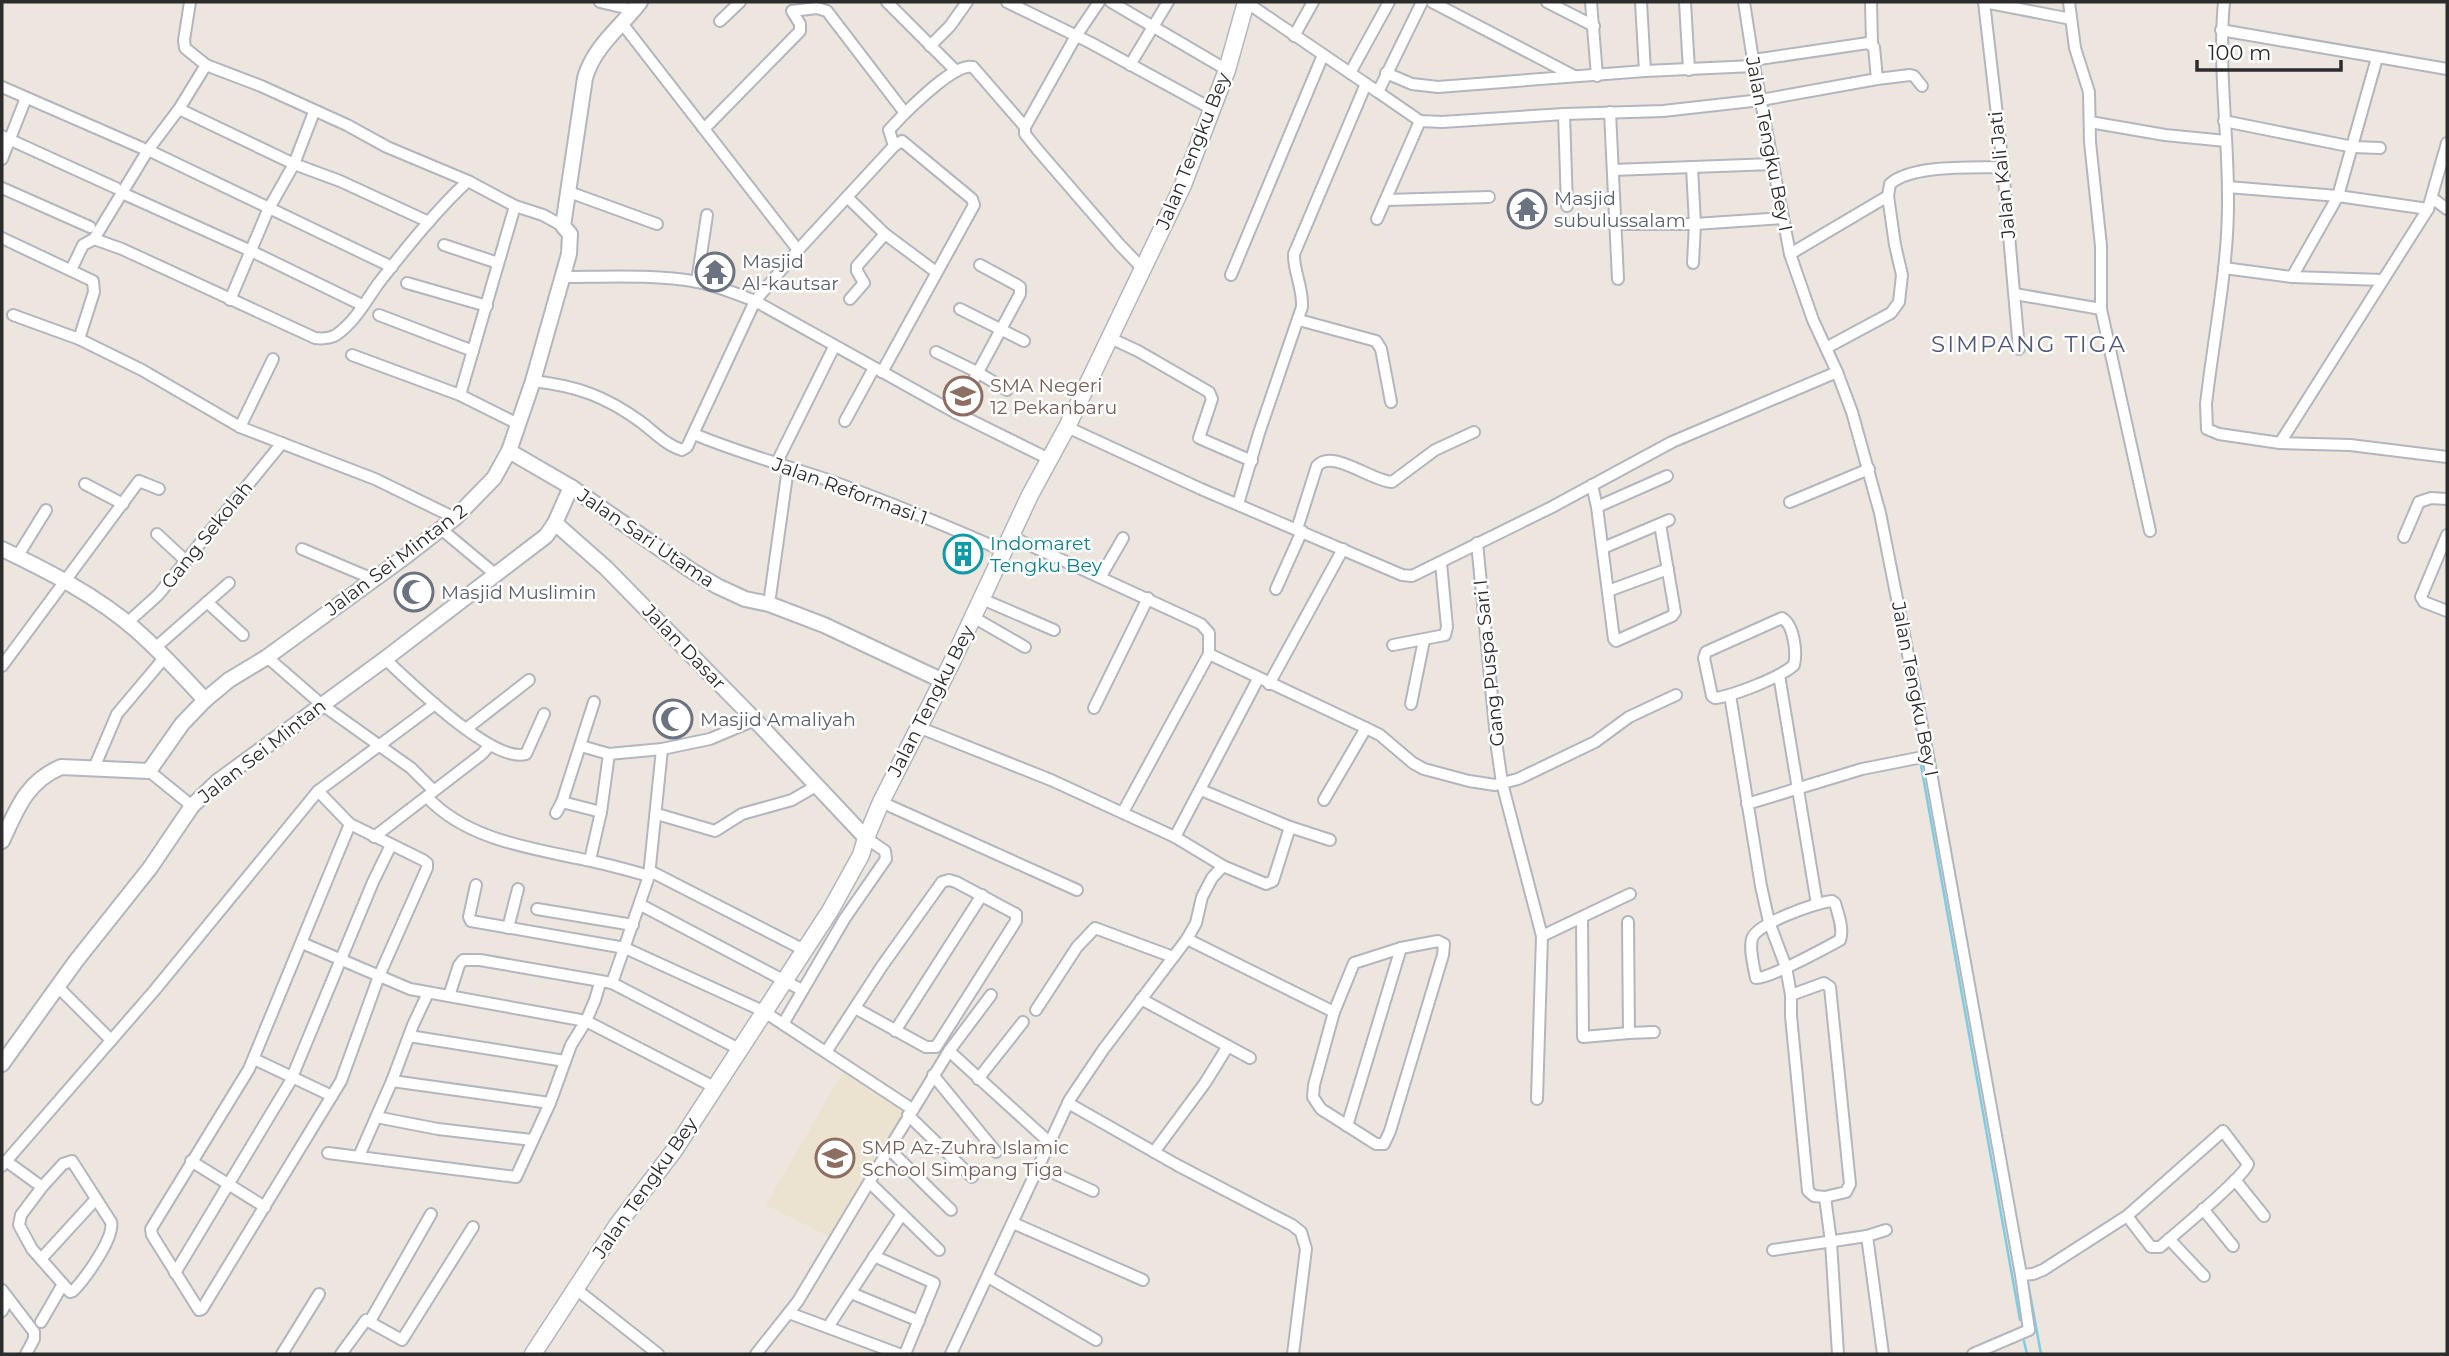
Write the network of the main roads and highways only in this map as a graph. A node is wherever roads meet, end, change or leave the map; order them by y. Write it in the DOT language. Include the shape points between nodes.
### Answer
graph roads {
  1 [pos="1246,2"];
  2 [pos="533,1354"];
  1 -- 2 [label="main road, Jalan Tengku Bey" via="1227,70 1182,186 881,802 862,855 666,1161 618,1224"];
}
